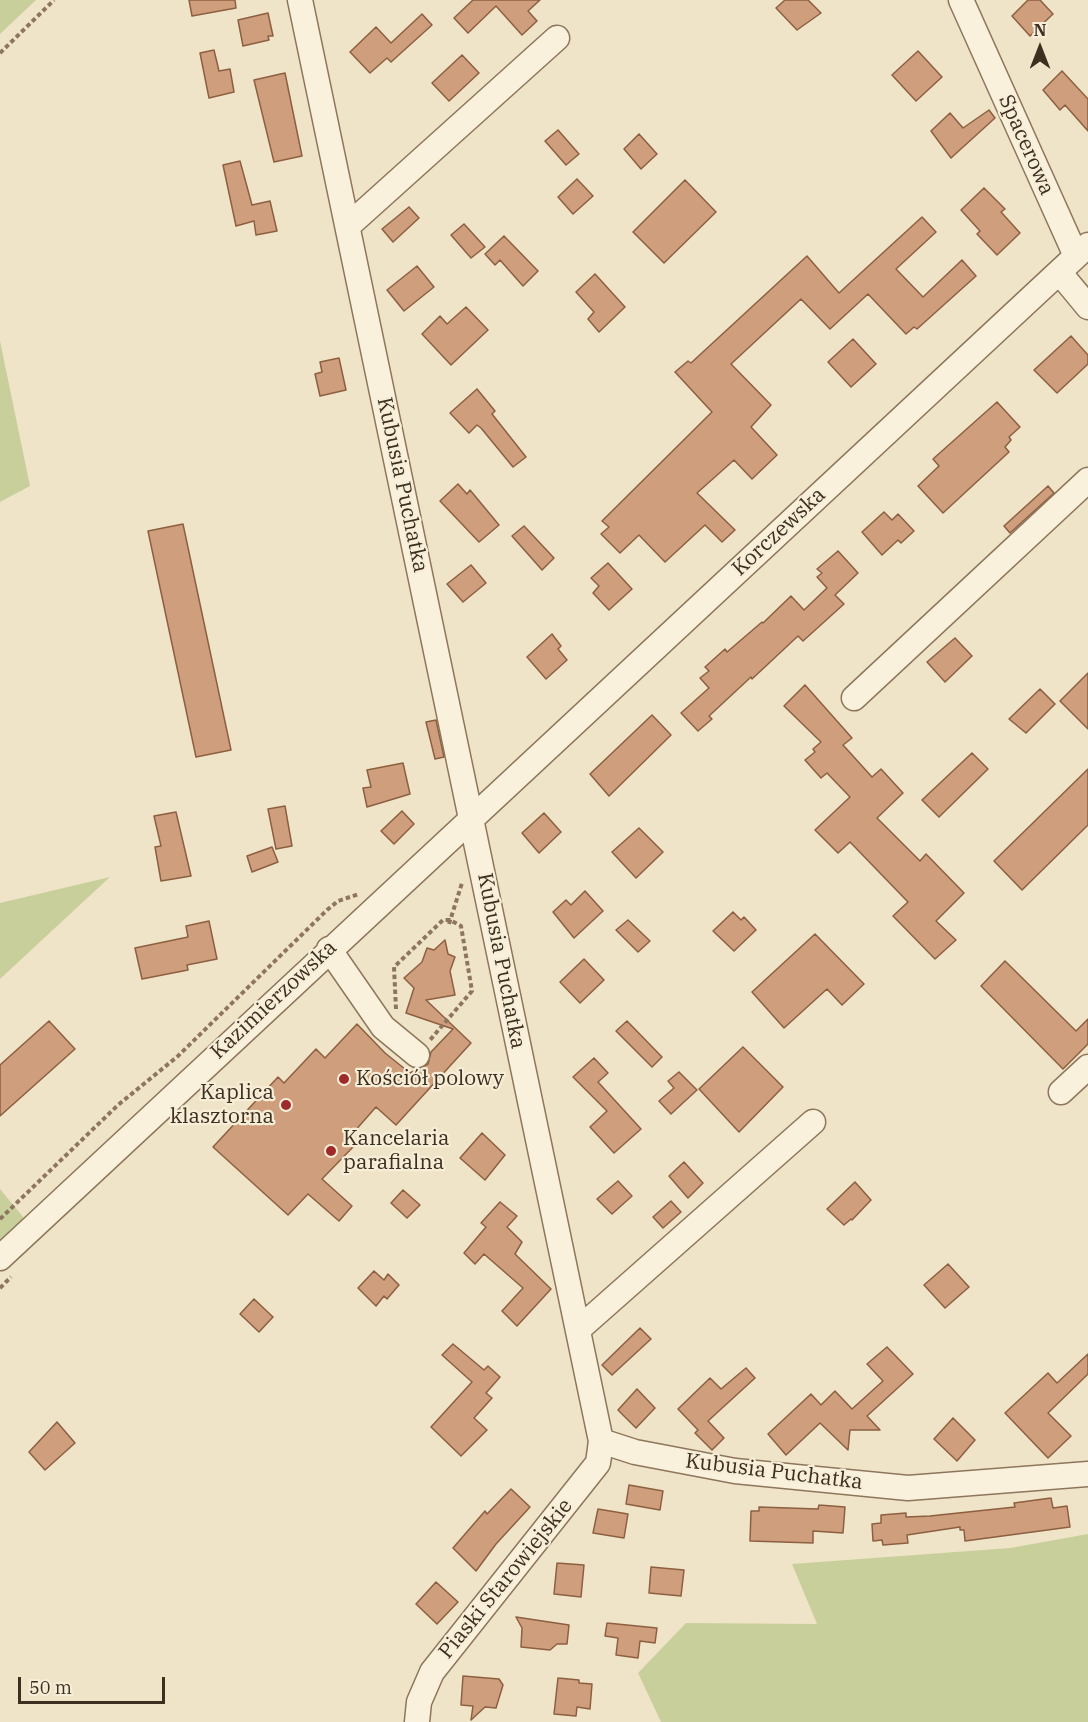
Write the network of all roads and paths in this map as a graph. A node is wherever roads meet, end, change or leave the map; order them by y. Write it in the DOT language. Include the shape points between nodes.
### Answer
graph roads {
  1 [pos="54,0"];
  2 [pos="300,0"];
  3 [pos="961,0"];
  4 [pos="557,38"];
  5 [pos="0,53"];
  6 [pos="348,226"];
  7 [pos="1074,258"];
  8 [pos="1088,307"];
  9 [pos="1088,480"];
  10 [pos="854,698"];
  11 [pos="471,819"];
  12 [pos="464,878"];
  13 [pos="365,892"];
  14 [pos="450,922"];
  15 [pos="329,949"];
  16 [pos="398,1037"];
  17 [pos="417,1055"];
  18 [pos="1088,1067"];
  19 [pos="1061,1092"];
  20 [pos="813,1122"];
  21 [pos="0,1219"];
  22 [pos="0,1258"];
  23 [pos="580,1328"];
  24 [pos="602,1441"];
  25 [pos="1088,1474"];
  26 [pos="417,1722"];
  1 -- 5 [label="path"];
  2 -- 6 [label="street, Kubusia Puchatka"];
  3 -- 7 [label="street, Spacerowa"];
  4 -- 6 [label="street"];
  6 -- 11 [label="street, Kubusia Puchatka"];
  7 -- 8 [label="street, Spacerowa"];
  7 -- 11 [label="street, Korczewska"];
  9 -- 10 [label="street"];
  11 -- 15 [label="street, Kazimierzowska"];
  11 -- 23 [label="street, Kubusia Puchatka"];
  12 -- 14 [label="path"];
  13 -- 21 [label="path" via="338,901 178,1056"];
  14 -- 16 [label="path" via="443,920 394,967"];
  14 -- 17 [label="path" via="461,926 471,991"];
  15 -- 16 [label="street" via="384,1027"];
  15 -- 22 [label="street, Kazimierzowska"];
  16 -- 17 [label="street"];
  18 -- 19 [label="street"];
  20 -- 23 [label="street"];
  23 -- 24 [label="street, Kubusia Puchatka"];
  24 -- 25 [label="street, Kubusia Puchatka" via="634,1452 735,1472 908,1488"];
  24 -- 26 [label="street, Piaski Starowiejskie" via="598,1463 432,1672 419,1702"];
}
